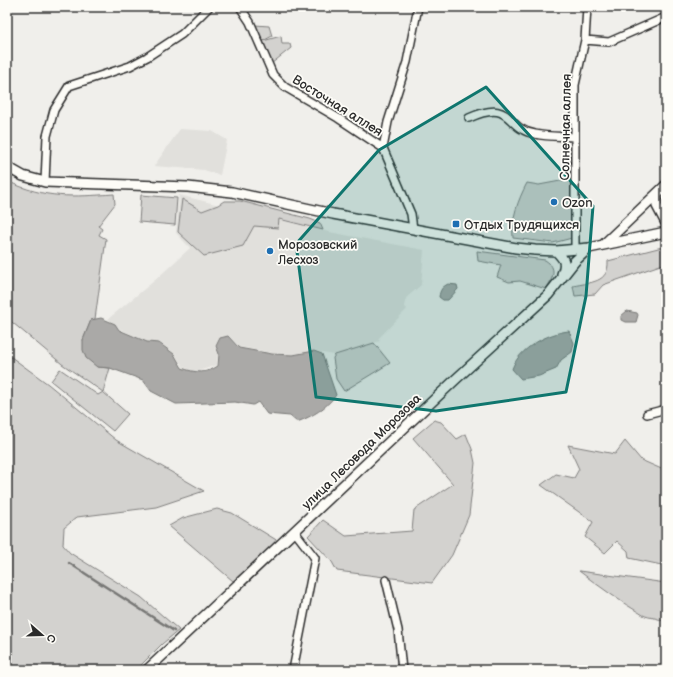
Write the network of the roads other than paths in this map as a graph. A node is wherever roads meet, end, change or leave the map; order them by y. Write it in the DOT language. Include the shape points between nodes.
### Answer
graph roads {
  1 [pos="209,7"];
  2 [pos="240,7"];
  3 [pos="418,7"];
  4 [pos="587,7"];
  5 [pos="666,17"];
  6 [pos="585,40"];
  7 [pos="469,118"];
  8 [pos="575,137"];
  9 [pos="383,148"];
  10 [pos="7,168"];
  11 [pos="45,182"];
  12 [pos="666,185"];
  13 [pos="657,194"];
  14 [pos="666,223"];
  15 [pos="413,229"];
  16 [pos="666,232"];
  17 [pos="602,246"];
  18 [pos="589,248"];
  19 [pos="575,249"];
  20 [pos="556,251"];
  21 [pos="561,277"];
  22 [pos="666,410"];
  23 [pos="647,414"];
  24 [pos="295,532"];
  25 [pos="386,580"];
  26 [pos="147,670"];
  27 [pos="293,670"];
  28 [pos="402,670"];
  1 -- 11 [label="street" via="182,34 147,57 130,66 69,86 54,110 47,136"];
  2 -- 9 [label="street, Восточная аллея" via="250,22 273,75 285,87"];
  3 -- 9 [label="street" via="407,62 388,122"];
  4 -- 6 [label="street, Солнечная аллея"];
  5 -- 6 [label="street" via="609,42"];
  6 -- 8 [label="street, Солнечная аллея" via="575,85"];
  7 -- 8 [label="street" via="486,111 505,113 522,130 535,134"];
  8 -- 19 [label="street, Солнечная аллея"];
  9 -- 15 [label="street, Восточная аллея" via="411,214"];
  10 -- 11 [label="main road" via="22,176"];
  11 -- 15 [label="main road" via="210,189"];
  12 -- 13 [label="main road"];
  13 -- 14 [label="main road" via="657,206"];
  13 -- 17 [label="main road"];
  15 -- 20 [label="main road" via="516,248"];
  16 -- 17 [label="main road"];
  17 -- 18 [label="main road"];
  18 -- 19 [label="main road"];
  18 -- 21 [label="main road, улица Лесовода Морозова"];
  19 -- 20 [label="main road"];
  20 -- 21 [label="main road" via="564,259 565,267"];
  21 -- 24 [label="main road, улица Лесовода Морозова" via="548,294"];
  22 -- 23 [label="street"];
  24 -- 26 [label="main road, улица Лесовода Морозова"];
  24 -- 27 [label="street" via="315,558"];
  25 -- 28 [label="street" via="398,630"];
}
